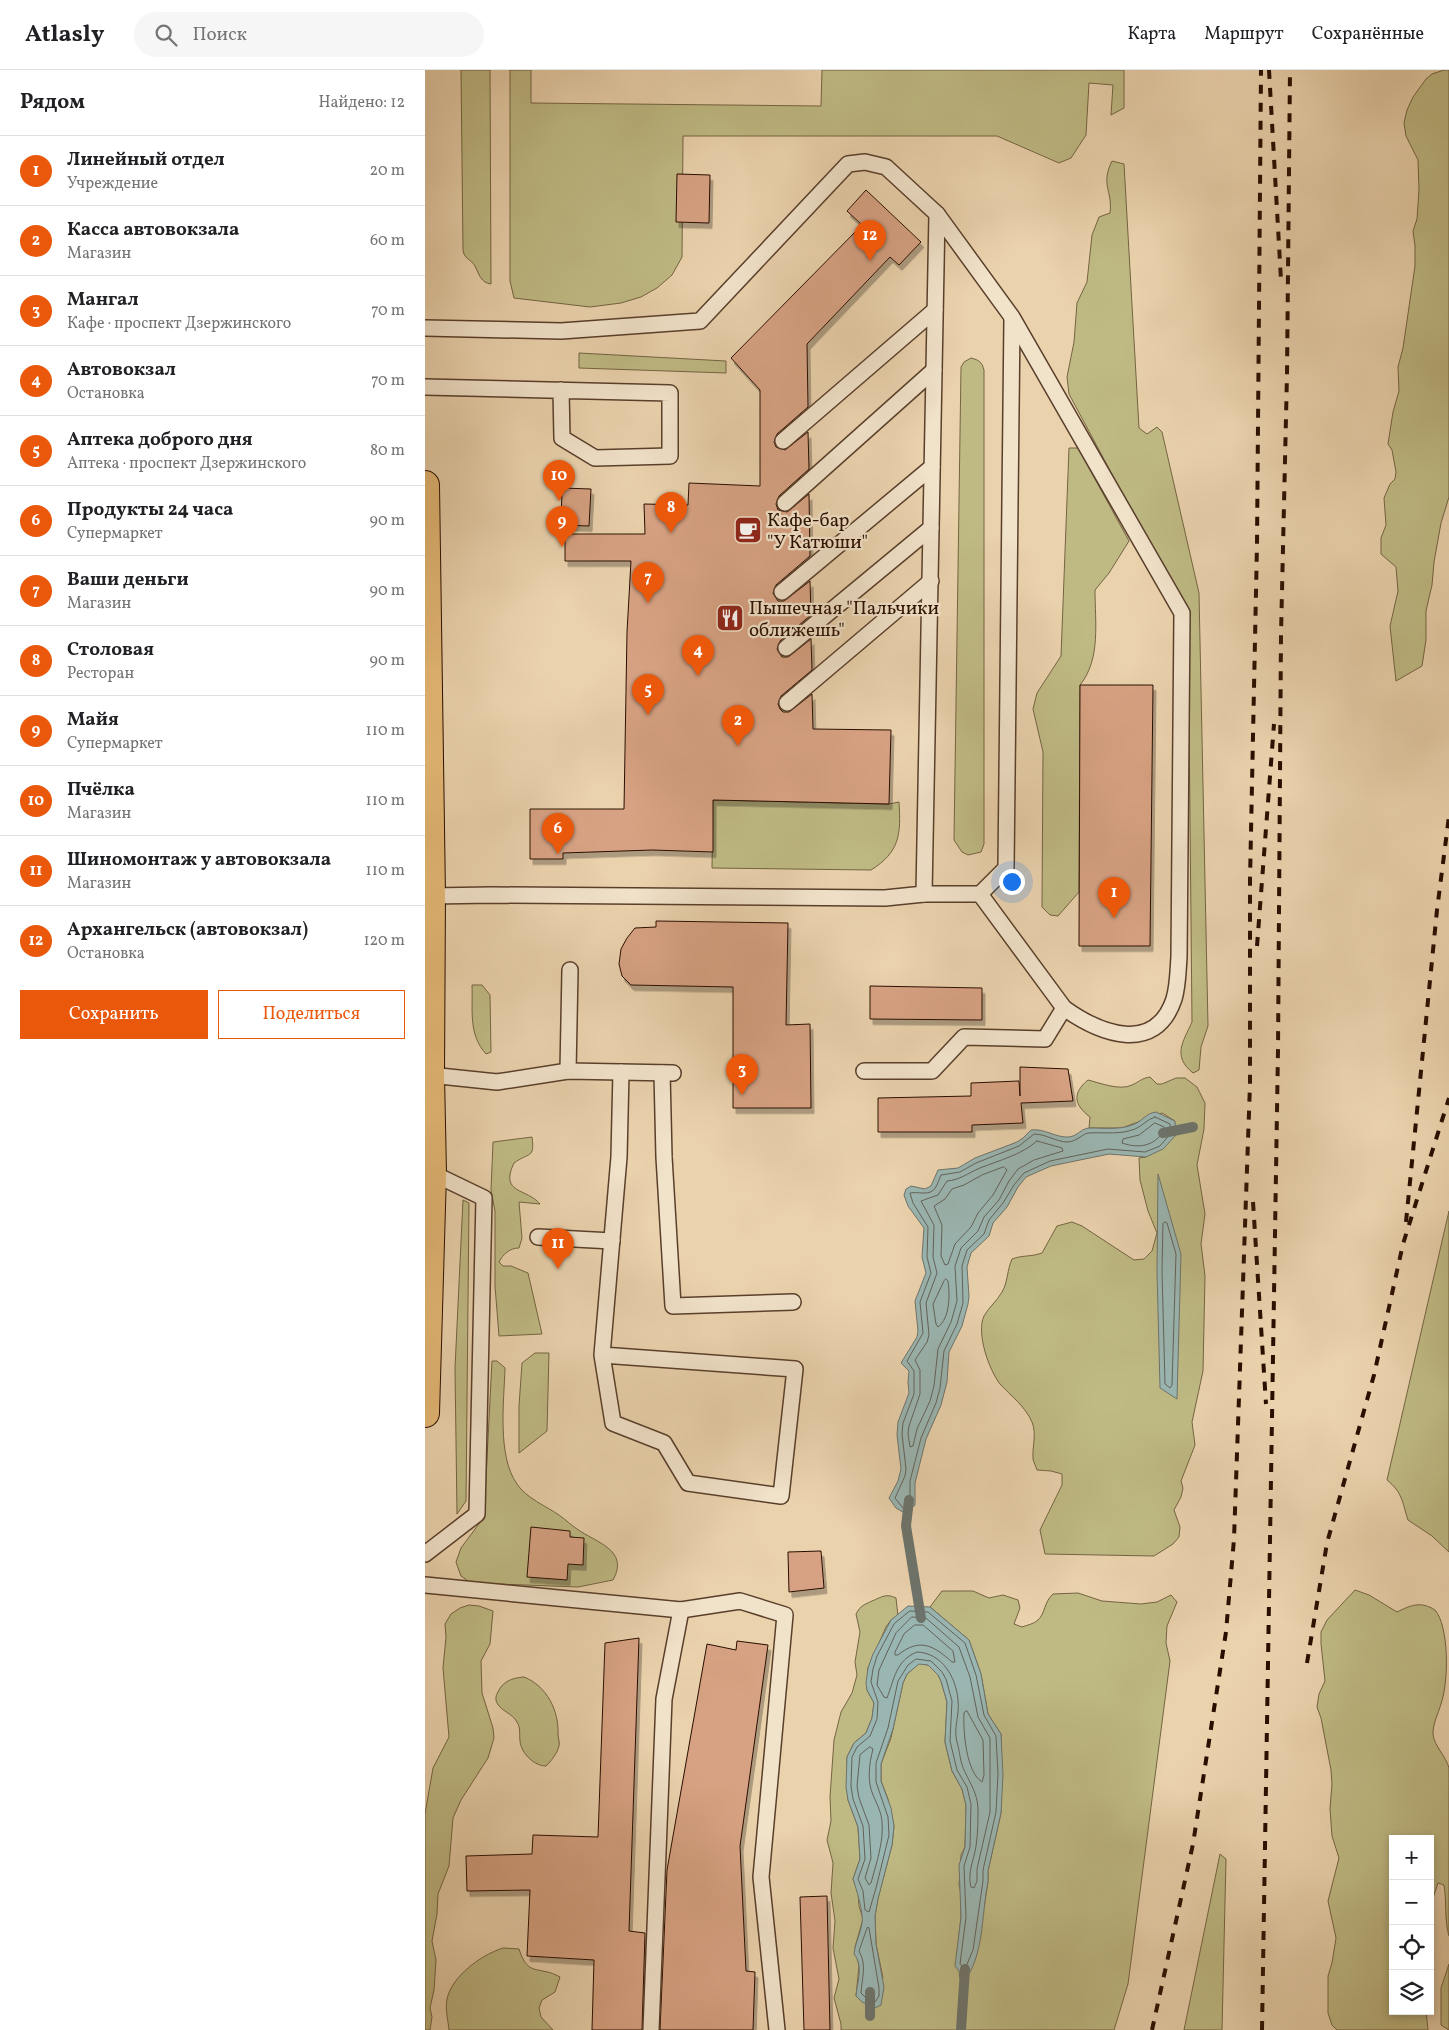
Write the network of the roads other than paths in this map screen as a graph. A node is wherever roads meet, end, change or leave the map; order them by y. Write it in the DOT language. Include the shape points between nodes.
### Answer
graph roads {
  1 [pos="937,214"];
  2 [pos="935,310"];
  3 [pos="1013,316"];
  4 [pos="425,328"];
  5 [pos="934,370"];
  6 [pos="425,387"];
  7 [pos="561,390"];
  8 [pos="783,441"];
  9 [pos="932,467"];
  10 [pos="425,485"];
  11 [pos="785,502"];
  12 [pos="931,528"];
  13 [pos="931,581"];
  14 [pos="782,592"];
  15 [pos="786,648"];
  16 [pos="426,672"];
  17 [pos="787,703"];
  18 [pos="924,894"];
  19 [pos="980,894"];
  20 [pos="431,896"];
  21 [pos="570,970"];
  22 [pos="1064,1008"];
  23 [pos="568,1071"];
  24 [pos="864,1071"];
  25 [pos="621,1072"];
  26 [pos="430,1075"];
  27 [pos="432,1173"];
  28 [pos="538,1237"];
  29 [pos="612,1241"];
  30 [pos="793,1302"];
  31 [pos="602,1355"];
  32 [pos="425,1413"];
  33 [pos="425,1554"];
  34 [pos="425,1585"];
  35 [pos="681,1610"];
  36 [pos="651,2030"];
  37 [pos="777,2030"];
  1 -- 2 [label="lane"];
  1 -- 3 [label="lane"];
  1 -- 4 [label="lane" via="887,167 865,162 848,164 699,321 561,331"];
  2 -- 5 [label="lane"];
  2 -- 8 [label="lane"];
  3 -- 19 [label="lane" via="1006,868"];
  3 -- 22 [label="lane" via="1182,613 1179,957 1174,999 1157,1027 1134,1036 1111,1032 1083,1021"];
  5 -- 9 [label="lane"];
  5 -- 11 [label="lane"];
  6 -- 7 [label="lane"];
  7 -- 7 [label="lane" via="670,393 670,456 595,458 562,438"];
  9 -- 12 [label="lane"];
  9 -- 14 [label="lane"];
  10 -- 16 [label="main road"];
  12 -- 13 [label="lane"];
  12 -- 15 [label="lane"];
  13 -- 17 [label="lane"];
  13 -- 18 [label="lane"];
  16 -- 20 [label="main road"];
  18 -- 19 [label="lane"];
  18 -- 20 [label="lane" via="885,898"];
  19 -- 22 [label="lane"];
  20 -- 26 [label="main road"];
  21 -- 23 [label="lane"];
  22 -- 24 [label="lane" via="1045,1039 964,1037 932,1071"];
  23 -- 25 [label="lane"];
  23 -- 26 [label="lane" via="497,1082"];
  25 -- 29 [label="lane" via="619,1157"];
  25 -- 30 [label="lane" via="668,1073 664,1157 673,1306"];
  26 -- 27 [label="main road"];
  27 -- 32 [label="main road"];
  27 -- 33 [label="lane" via="484,1198 477,1514"];
  28 -- 29 [label="lane"];
  29 -- 31 [label="lane"];
  31 -- 31 [label="lane" via="795,1369 781,1496 688,1483 664,1443 613,1423"];
  34 -- 35 [label="lane"];
  35 -- 36 [label="lane" via="664,1698"];
  35 -- 37 [label="lane" via="739,1601 785,1615 761,1877"];
}
